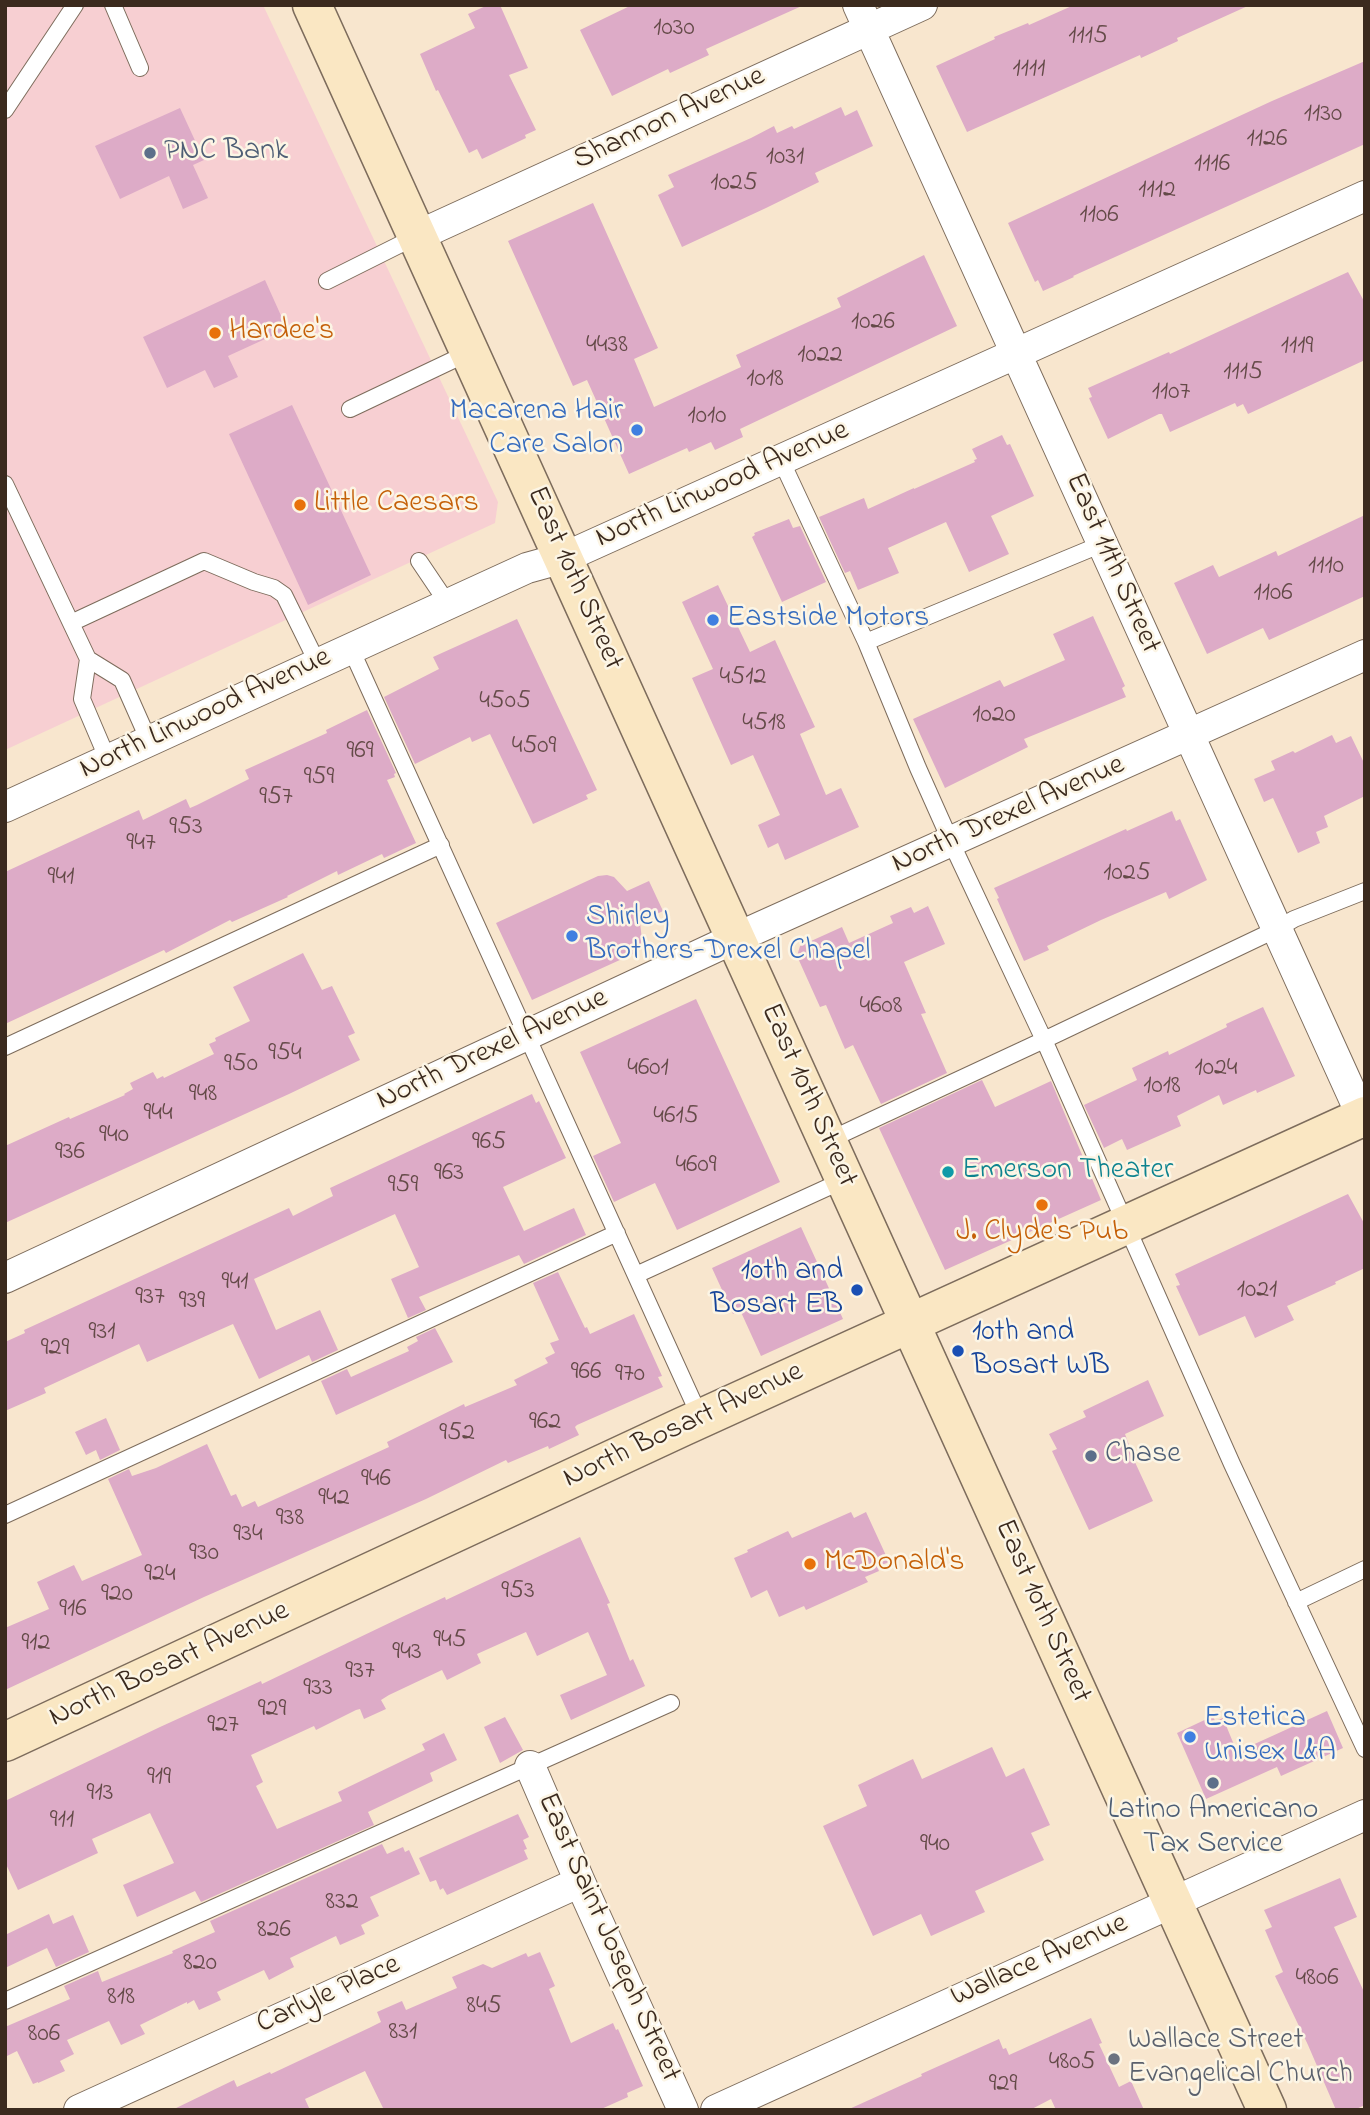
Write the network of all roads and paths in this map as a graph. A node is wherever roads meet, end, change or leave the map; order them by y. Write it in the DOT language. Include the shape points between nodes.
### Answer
graph roads {
  1 [pos="75,5"];
  2 [pos="113,5"];
  3 [pos="312,5"];
  4 [pos="922,5"];
  5 [pos="863,17"];
  6 [pos="140,68"];
  7 [pos="5,110"];
  8 [pos="1365,196"];
  9 [pos="417,236"];
  10 [pos="327,281"];
  11 [pos="470,352"];
  12 [pos="1016,354"];
  13 [pos="350,409"];
  14 [pos="781,460"];
  15 [pos="5,484"];
  16 [pos="1102,544"];
  17 [pos="564,558"];
  18 [pos="419,561"];
  19 [pos="448,604"];
  20 [pos="71,623"];
  21 [pos="866,642"];
  22 [pos="351,649"];
  23 [pos="1365,655"];
  24 [pos="89,659"];
  25 [pos="318,664"];
  26 [pos="1188,735"];
  27 [pos="149,741"];
  28 [pos="108,760"];
  29 [pos="5,807"];
  30 [pos="951,842"];
  31 [pos="440,845"];
  32 [pos="1365,891"];
  33 [pos="1277,929"];
  34 [pos="736,939"];
  35 [pos="527,1035"];
  36 [pos="1044,1040"];
  37 [pos="5,1047"];
  38 [pos="1364,1119"];
  39 [pos="827,1141"];
  40 [pos="844,1180"];
  41 [pos="1126,1225"];
  42 [pos="617,1233"];
  43 [pos="636,1275"];
  44 [pos="5,1278"];
  45 [pos="911,1322"];
  46 [pos="701,1419"];
  47 [pos="5,1515"];
  48 [pos="1365,1569"];
  49 [pos="1296,1602"];
  50 [pos="671,1703"];
  51 [pos="5,1742"];
  52 [pos="1365,1749"];
  53 [pos="530,1766"];
  54 [pos="1365,1815"];
  55 [pos="580,1882"];
  56 [pos="1172,1902"];
  57 [pos="5,2001"];
  58 [pos="79,2110"];
  59 [pos="683,2110"];
  60 [pos="716,2110"];
  61 [pos="1267,2110"];
  1 -- 7 [label="lane"];
  2 -- 6 [label="lane"];
  3 -- 9 [label="main road, East 10th Street"];
  4 -- 5 [label="street, Shannon Avenue"];
  5 -- 9 [label="street, Shannon Avenue"];
  5 -- 12 [label="street, East 11th Street"];
  8 -- 12 [label="street, North Linwood Avenue"];
  9 -- 10 [label="lane"];
  9 -- 11 [label="main road, East 10th Street"];
  11 -- 13 [label="lane"];
  11 -- 17 [label="main road, East 10th Street"];
  12 -- 14 [label="street, North Linwood Avenue"];
  12 -- 16 [label="street, East 11th Street"];
  14 -- 17 [label="street, North Linwood Avenue"];
  14 -- 21 [label="lane"];
  15 -- 20 [label="lane"];
  16 -- 21 [label="lane"];
  16 -- 26 [label="street, East 11th Street"];
  17 -- 19 [label="street, North Linwood Avenue" via="527,568"];
  17 -- 34 [label="main road, East 10th Street"];
  18 -- 19 [label="lane"];
  19 -- 22 [label="street, North Linwood Avenue"];
  20 -- 24 [label="lane"];
  20 -- 25 [label="lane" via="204,561 284,595"];
  21 -- 30 [label="lane"];
  22 -- 25 [label="street, North Linwood Avenue"];
  22 -- 31 [label="lane"];
  23 -- 26 [label="street, North Drexel Avenue"];
  24 -- 27 [label="lane" via="122,680"];
  24 -- 28 [label="lane" via="82,699"];
  25 -- 27 [label="street, North Linwood Avenue"];
  26 -- 30 [label="street, North Drexel Avenue"];
  26 -- 33 [label="street, East 11th Street"];
  27 -- 28 [label="street, North Linwood Avenue"];
  28 -- 29 [label="street, North Linwood Avenue"];
  30 -- 34 [label="street, North Drexel Avenue"];
  30 -- 36 [label="lane"];
  31 -- 35 [label="lane"];
  31 -- 37 [label="lane"];
  32 -- 33 [label="lane"];
  33 -- 36 [label="lane"];
  33 -- 38 [label="street, East 11th Street"];
  34 -- 35 [label="street, North Drexel Avenue"];
  34 -- 39 [label="main road, East 10th Street"];
  35 -- 42 [label="lane"];
  35 -- 44 [label="street, North Drexel Avenue"];
  36 -- 39 [label="lane"];
  36 -- 41 [label="lane"];
  38 -- 41 [label="main road, North Bosart Avenue"];
  39 -- 40 [label="main road, East 10th Street"];
  40 -- 43 [label="lane"];
  40 -- 45 [label="main road, East 10th Street"];
  41 -- 45 [label="main road, North Bosart Avenue"];
  41 -- 49 [label="lane"];
  42 -- 43 [label="lane"];
  42 -- 47 [label="lane"];
  43 -- 46 [label="lane"];
  45 -- 46 [label="main road, North Bosart Avenue"];
  45 -- 56 [label="main road, East 10th Street"];
  46 -- 51 [label="main road, North Bosart Avenue"];
  48 -- 49 [label="lane"];
  49 -- 52 [label="lane"];
  50 -- 53 [label="lane"];
  53 -- 55 [label="street, East Saint Joseph Street"];
  53 -- 57 [label="lane"];
  54 -- 56 [label="street, Wallace Avenue"];
  55 -- 58 [label="street, Carlyle Place"];
  55 -- 59 [label="street, East Saint Joseph Street"];
  56 -- 60 [label="street, Wallace Avenue"];
  56 -- 61 [label="main road, East 10th Street"];
}
